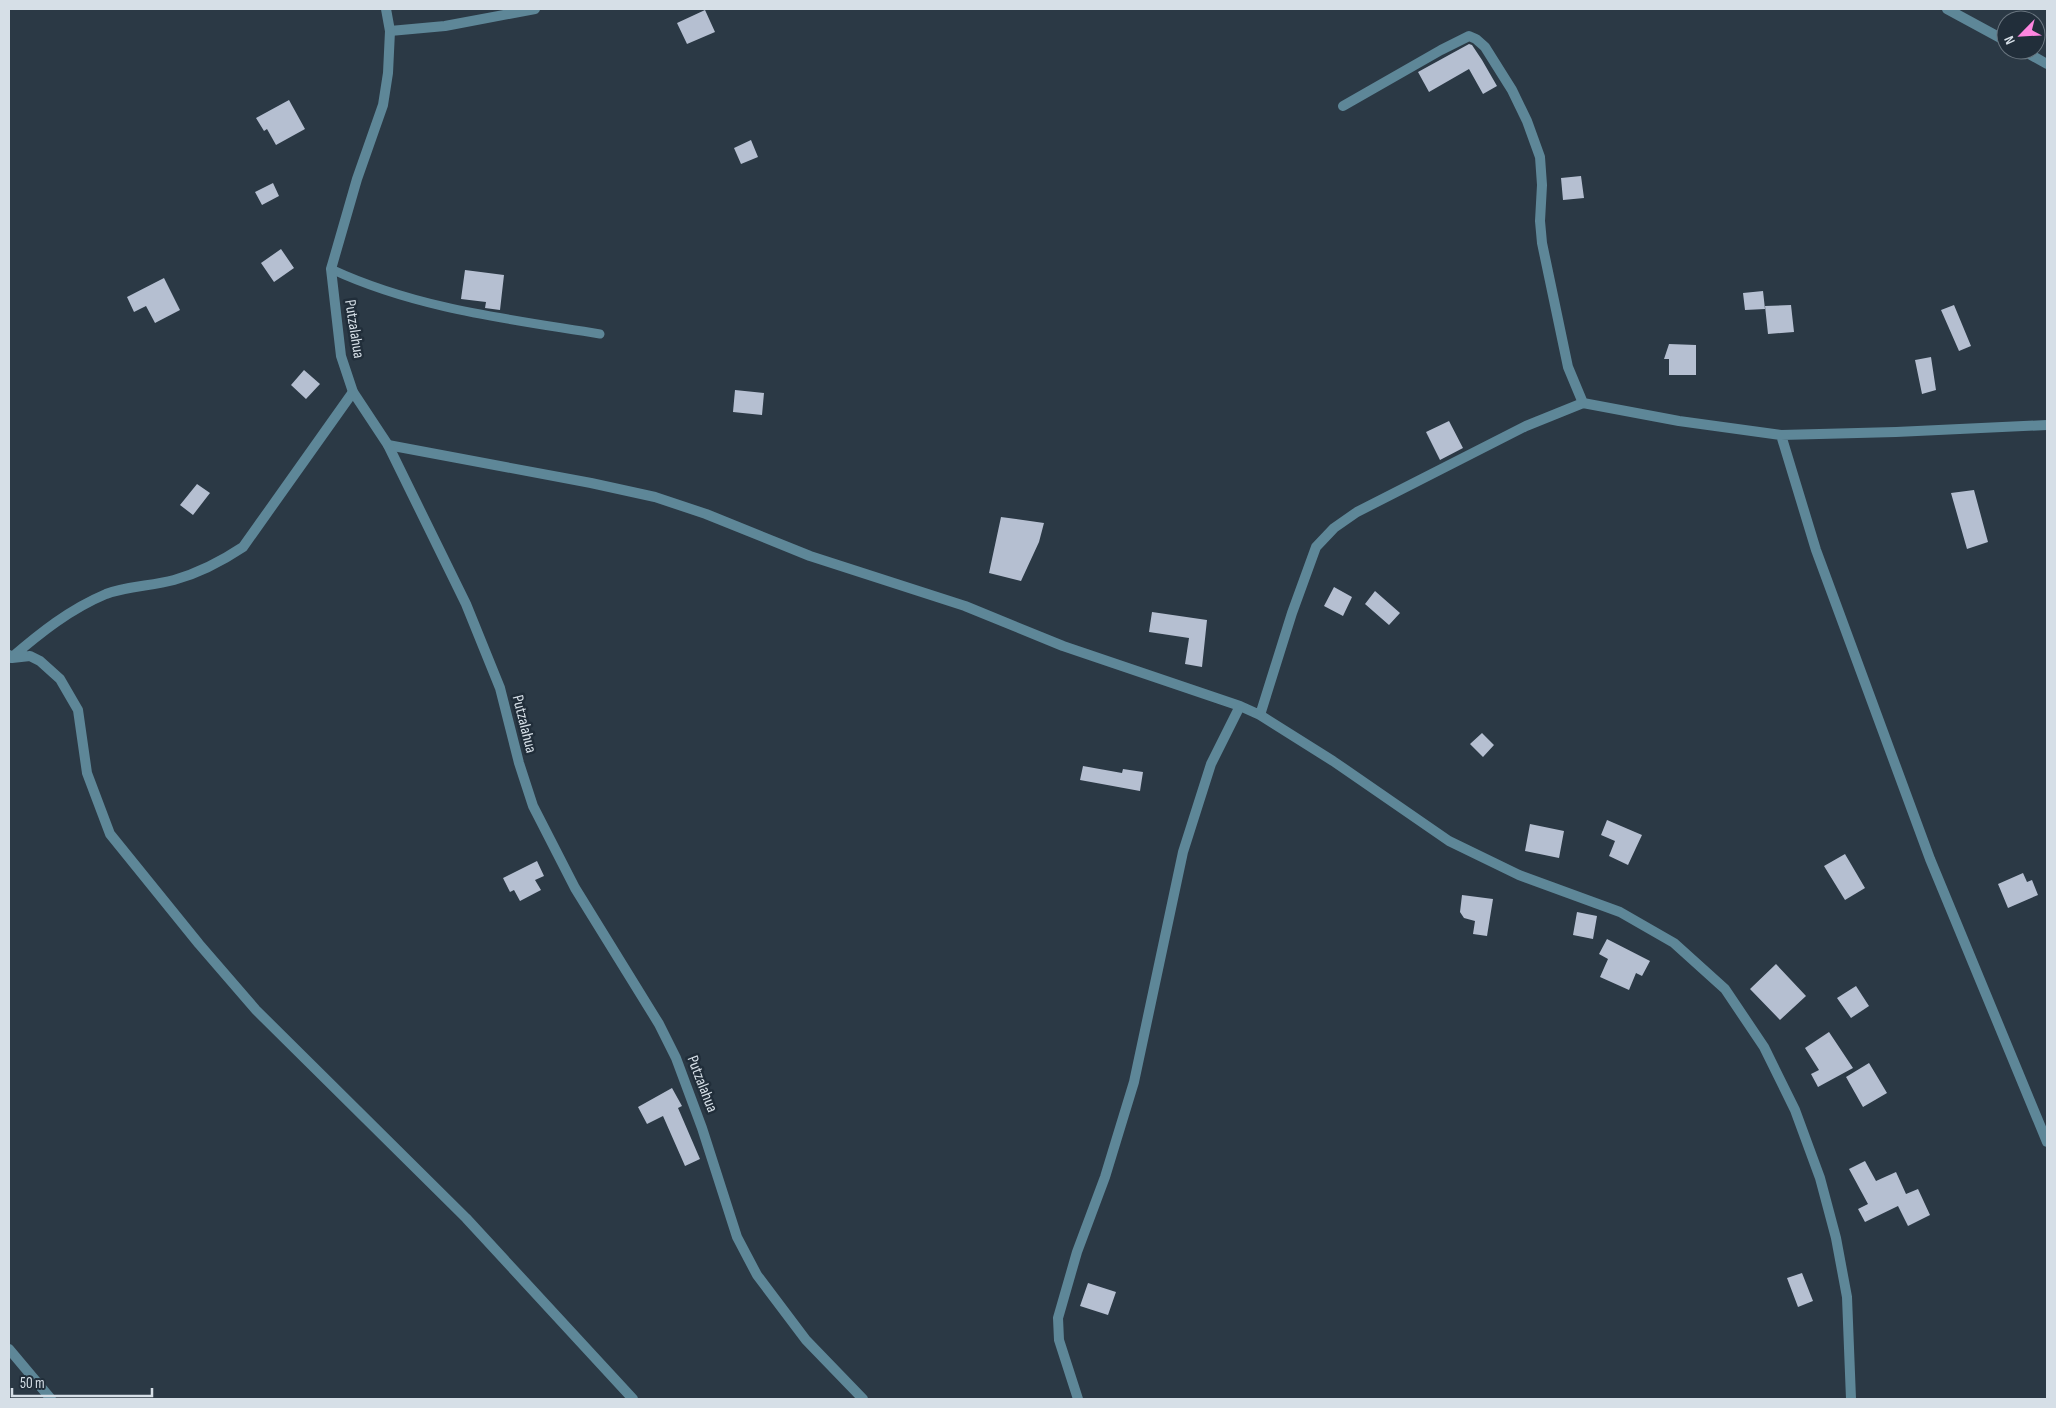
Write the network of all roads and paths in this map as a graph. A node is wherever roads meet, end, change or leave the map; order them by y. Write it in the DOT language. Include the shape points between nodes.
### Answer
graph roads {
  1 [pos="386,9"];
  2 [pos="535,9"];
  3 [pos="1947,9"];
  4 [pos="390,31"];
  5 [pos="1996,36"];
  6 [pos="1343,106"];
  7 [pos="331,269"];
  8 [pos="600,334"];
  9 [pos="353,392"];
  10 [pos="1583,403"];
  11 [pos="2047,425"];
  12 [pos="1781,435"];
  13 [pos="388,445"];
  14 [pos="10,658"];
  15 [pos="1240,706"];
  16 [pos="1260,715"];
  17 [pos="2047,1142"];
  18 [pos="9,1350"];
  19 [pos="51,1399"];
  20 [pos="633,1399"];
  21 [pos="863,1399"];
  22 [pos="1078,1399"];
  23 [pos="1851,1399"];
  1 -- 4 [label="street, Putzalahua"];
  2 -- 4 [label="street" via="445,26"];
  3 -- 5 [label="street"];
  4 -- 7 [label="street, Putzalahua" via="388,73 382,105"];
  6 -- 10 [label="street" via="1469,36 1485,47 1512,90 1540,157 1542,243 1568,367"];
  7 -- 8 [label="lane" via="400,296 438,306"];
  7 -- 9 [label="street, Putzalahua" via="341,356"];
  9 -- 13 [label="street, Putzalahua"];
  9 -- 14 [label="street" via="243,547 220,562 174,580 108,593 45,629"];
  10 -- 12 [label="street"];
  10 -- 16 [label="street" via="1526,426 1358,512 1334,528 1316,546"];
  11 -- 12 [label="street"];
  12 -- 17 [label="street" via="1816,550 1930,859"];
  13 -- 15 [label="street" via="655,498 706,514 810,556 965,606 1063,646"];
  13 -- 21 [label="street, Putzalahua" via="466,604 496,680 533,806 575,888 659,1024 676,1058 737,1237 757,1275 806,1340"];
  14 -- 20 [label="street" via="30,656 60,679 78,710 87,773 110,834 199,944 256,1010 466,1218"];
  15 -- 16 [label="street"];
  15 -- 22 [label="street" via="1211,764 1183,852 1134,1082 1058,1318 1059,1340"];
  16 -- 23 [label="street" via="1449,841 1519,875 1620,912 1674,943 1725,989 1764,1047 1795,1110 1820,1178 1847,1296"];
  18 -- 19 [label="street"];
}
